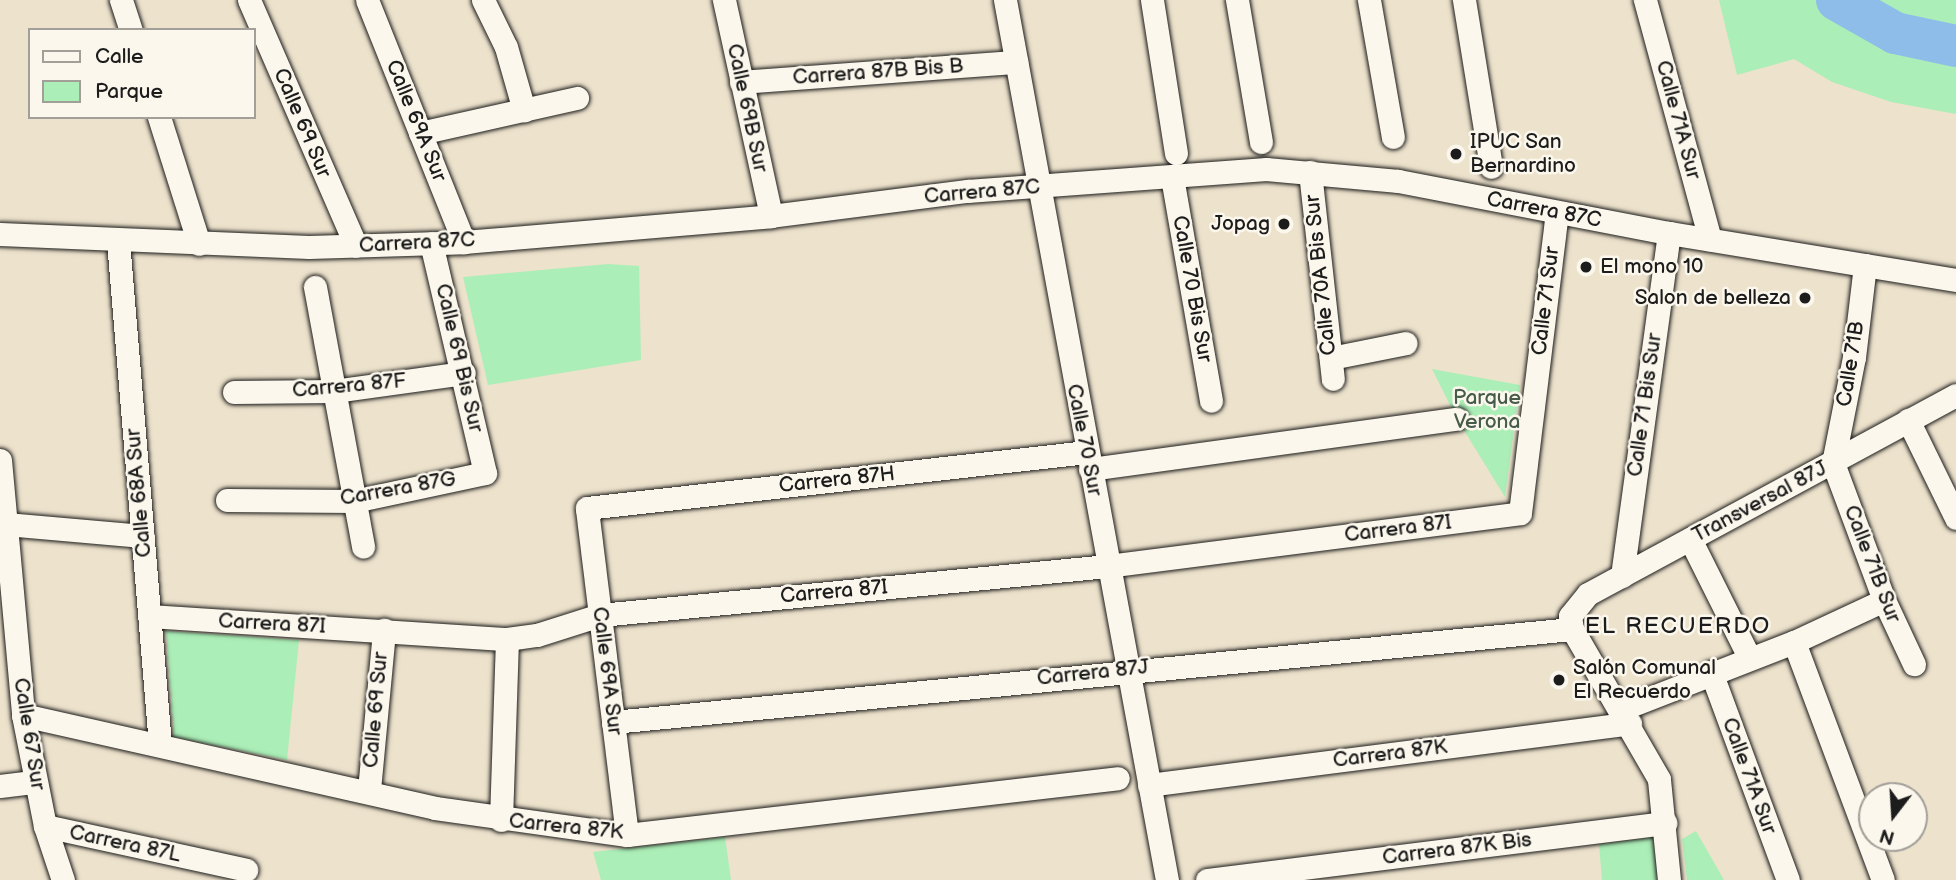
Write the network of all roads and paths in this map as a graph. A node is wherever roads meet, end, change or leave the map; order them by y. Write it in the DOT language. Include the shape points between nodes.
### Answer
graph roads {
  1 [pos="121,0"];
  2 [pos="248,0"];
  3 [pos="367,0"];
  4 [pos="483,0"];
  5 [pos="498,0"];
  6 [pos="724,0"];
  7 [pos="1005,0"];
  8 [pos="1152,0"];
  9 [pos="1237,0"];
  10 [pos="1369,0"];
  11 [pos="1464,0"];
  12 [pos="1645,0"];
  13 [pos="130,28"];
  14 [pos="506,47"];
  15 [pos="1016,62"];
  16 [pos="741,82"];
  17 [pos="577,98"];
  18 [pos="524,110"];
  19 [pos="160,119"];
  20 [pos="420,132"];
  21 [pos="1393,137"];
  22 [pos="1261,142"];
  23 [pos="1176,153"];
  24 [pos="1491,167"];
  25 [pos="1310,172"];
  26 [pos="1172,177"];
  27 [pos="1037,187"];
  28 [pos="1557,213"];
  29 [pos="771,216"];
  30 [pos="1669,233"];
  31 [pos="0,234"];
  32 [pos="1710,239"];
  33 [pos="118,241"];
  34 [pos="464,242"];
  35 [pos="431,243"];
  36 [pos="199,244"];
  37 [pos="356,246"];
  38 [pos="1865,265"];
  39 [pos="1956,280"];
  40 [pos="315,287"];
  41 [pos="1406,343"];
  42 [pos="464,373"];
  43 [pos="334,391"];
  44 [pos="234,393"];
  45 [pos="1956,395"];
  46 [pos="1212,401"];
  47 [pos="1457,419"];
  48 [pos="1908,420"];
  49 [pos="0,460"];
  50 [pos="1088,460"];
  51 [pos="1833,463"];
  52 [pos="485,473"];
  53 [pos="227,500"];
  54 [pos="354,501"];
  55 [pos="587,508"];
  56 [pos="1520,513"];
  57 [pos="1956,517"];
  58 [pos="6,524"];
  59 [pos="142,536"];
  60 [pos="1690,540"];
  61 [pos="363,547"];
  62 [pos="1108,566"];
  63 [pos="1622,576"];
  64 [pos="1884,600"];
  65 [pos="600,615"];
  66 [pos="149,616"];
  67 [pos="1571,622"];
  68 [pos="384,630"];
  69 [pos="507,639"];
  70 [pos="1794,642"];
  71 [pos="1749,657"];
  72 [pos="1914,664"];
  73 [pos="1128,669"];
  74 [pos="1711,672"];
  75 [pos="23,715"];
  76 [pos="1626,716"];
  77 [pos="613,722"];
  78 [pos="160,744"];
  79 [pos="1118,778"];
  80 [pos="35,782"];
  81 [pos="0,786"];
  82 [pos="1149,786"];
  83 [pos="369,790"];
  84 [pos="501,820"];
  85 [pos="1665,823"];
  86 [pos="45,827"];
  87 [pos="627,835"];
  88 [pos="246,870"];
  89 [pos="63,880"];
  90 [pos="1167,880"];
  91 [pos="1207,880"];
  92 [pos="1669,880"];
  93 [pos="1788,880"];
  94 [pos="1883,880"];
  1 -- 13 [label="street"];
  2 -- 37 [label="street, Calle 69 Sur"];
  3 -- 20 [label="street, Calle 69A Sur"];
  4 -- 14 [label="street"];
  5 -- 14 [label="street"];
  6 -- 16 [label="street, Calle 69B Sur"];
  7 -- 15 [label="street, Calle 70 Sur"];
  8 -- 23 [label="street"];
  9 -- 22 [label="street"];
  10 -- 21 [label="street"];
  11 -- 24 [label="street"];
  12 -- 32 [label="street, Calle 71A Sur"];
  14 -- 18 [label="street"];
  15 -- 16 [label="street, Carrera 87B Bis B"];
  15 -- 27 [label="street, Calle 70 Sur"];
  16 -- 29 [label="street, Calle 69B Sur"];
  17 -- 18 [label="street"];
  18 -- 20 [label="street"];
  19 -- 36 [label="street"];
  20 -- 34 [label="street, Calle 69A Sur"];
  25 -- 26 [label="street, Carrera 87C" via="1266,169"];
  25 -- 28 [label="street, Carrera 87C" via="1398,181"];
  25 -- 41 [label="street, Calle 70A Bis Sur" via="1332,368"];
  26 -- 27 [label="street, Carrera 87C"];
  26 -- 46 [label="street, Calle 70 Bis Sur"];
  27 -- 29 [label="street, Carrera 87C"];
  27 -- 50 [label="street, Calle 70 Sur"];
  28 -- 30 [label="street, Carrera 87C"];
  28 -- 56 [label="street, Calle 71 Sur"];
  29 -- 34 [label="street, Carrera 87C"];
  30 -- 32 [label="street, Carrera 87C"];
  30 -- 63 [label="street, Calle 71 Bis Sur"];
  31 -- 33 [label="street, Carrera 87C"];
  32 -- 38 [label="street, Carrera 87C"];
  33 -- 36 [label="street, Carrera 87C"];
  33 -- 59 [label="street, Calle 68A Sur"];
  34 -- 35 [label="street, Carrera 87C"];
  35 -- 37 [label="street, Carrera 87C"];
  35 -- 42 [label="street, Calle 69 Bis Sur"];
  36 -- 37 [label="street, Carrera 87C"];
  38 -- 39 [label="street, Carrera 87C"];
  38 -- 51 [label="street, Calle 71B" via="1854,357"];
  40 -- 43 [label="street"];
  42 -- 43 [label="street, Carrera 87F"];
  42 -- 52 [label="street, Calle 69 Bis Sur"];
  43 -- 44 [label="street, Carrera 87F"];
  43 -- 54 [label="street"];
  45 -- 48 [label="street, Transversal 87J"];
  47 -- 50 [label="street, Carrera 87H"];
  48 -- 51 [label="street, Transversal 87J"];
  48 -- 57 [label="street"];
  49 -- 58 [label="street, Calle 67 Sur"];
  50 -- 55 [label="street, Carrera 87H"];
  50 -- 62 [label="street, Calle 70 Sur"];
  51 -- 60 [label="street, Transversal 87J"];
  51 -- 64 [label="street, Calle 71B Sur"];
  52 -- 54 [label="street, Carrera 87G"];
  53 -- 54 [label="street, Carrera 87G"];
  54 -- 61 [label="street"];
  55 -- 65 [label="street, Calle 69A Sur"];
  56 -- 62 [label="street, Carrera 87I"];
  58 -- 59 [label="street"];
  58 -- 75 [label="street, Calle 67 Sur"];
  59 -- 66 [label="street, Calle 68A Sur"];
  60 -- 63 [label="street, Transversal 87J"];
  60 -- 71 [label="street"];
  62 -- 65 [label="street, Carrera 87I"];
  62 -- 73 [label="street, Calle 70 Sur"];
  63 -- 67 [label="street, Transversal 87J" via="1588,594"];
  64 -- 70 [label="street, Carrera 87K"];
  64 -- 72 [label="street, Calle 71B Sur"];
  65 -- 69 [label="street, Carrera 87I" via="537,635"];
  65 -- 77 [label="street, Calle 69A Sur"];
  66 -- 68 [label="street, Carrera 87I"];
  66 -- 78 [label="street, Calle 68A Sur"];
  67 -- 73 [label="street, Carrera 87J"];
  67 -- 76 [label="street"];
  68 -- 69 [label="street, Carrera 87I"];
  68 -- 83 [label="street, Calle 69 Sur"];
  69 -- 84 [label="street"];
  70 -- 71 [label="street, Carrera 87K"];
  70 -- 94 [label="street"];
  71 -- 74 [label="street, Carrera 87K"];
  73 -- 77 [label="street, Carrera 87J"];
  73 -- 82 [label="street, Calle 70 Sur"];
  74 -- 76 [label="street, Carrera 87K"];
  74 -- 93 [label="street, Calle 71A Sur"];
  75 -- 78 [label="street, Carrera 87K"];
  75 -- 80 [label="street, Calle 67 Sur"];
  76 -- 82 [label="street, Carrera 87K"];
  76 -- 85 [label="street" via="1659,779"];
  77 -- 87 [label="street, Calle 69A Sur"];
  78 -- 83 [label="street, Carrera 87K"];
  79 -- 87 [label="street, Carrera 87K"];
  80 -- 81 [label="street"];
  80 -- 86 [label="street, Calle 67 Sur"];
  82 -- 90 [label="street, Calle 70 Sur"];
  83 -- 84 [label="street, Carrera 87K"];
  84 -- 87 [label="street, Carrera 87K"];
  85 -- 91 [label="street, Carrera 87K Bis"];
  85 -- 92 [label="street"];
  86 -- 88 [label="street, Carrera 87L"];
  86 -- 89 [label="street, Calle 67 Sur"];
}
